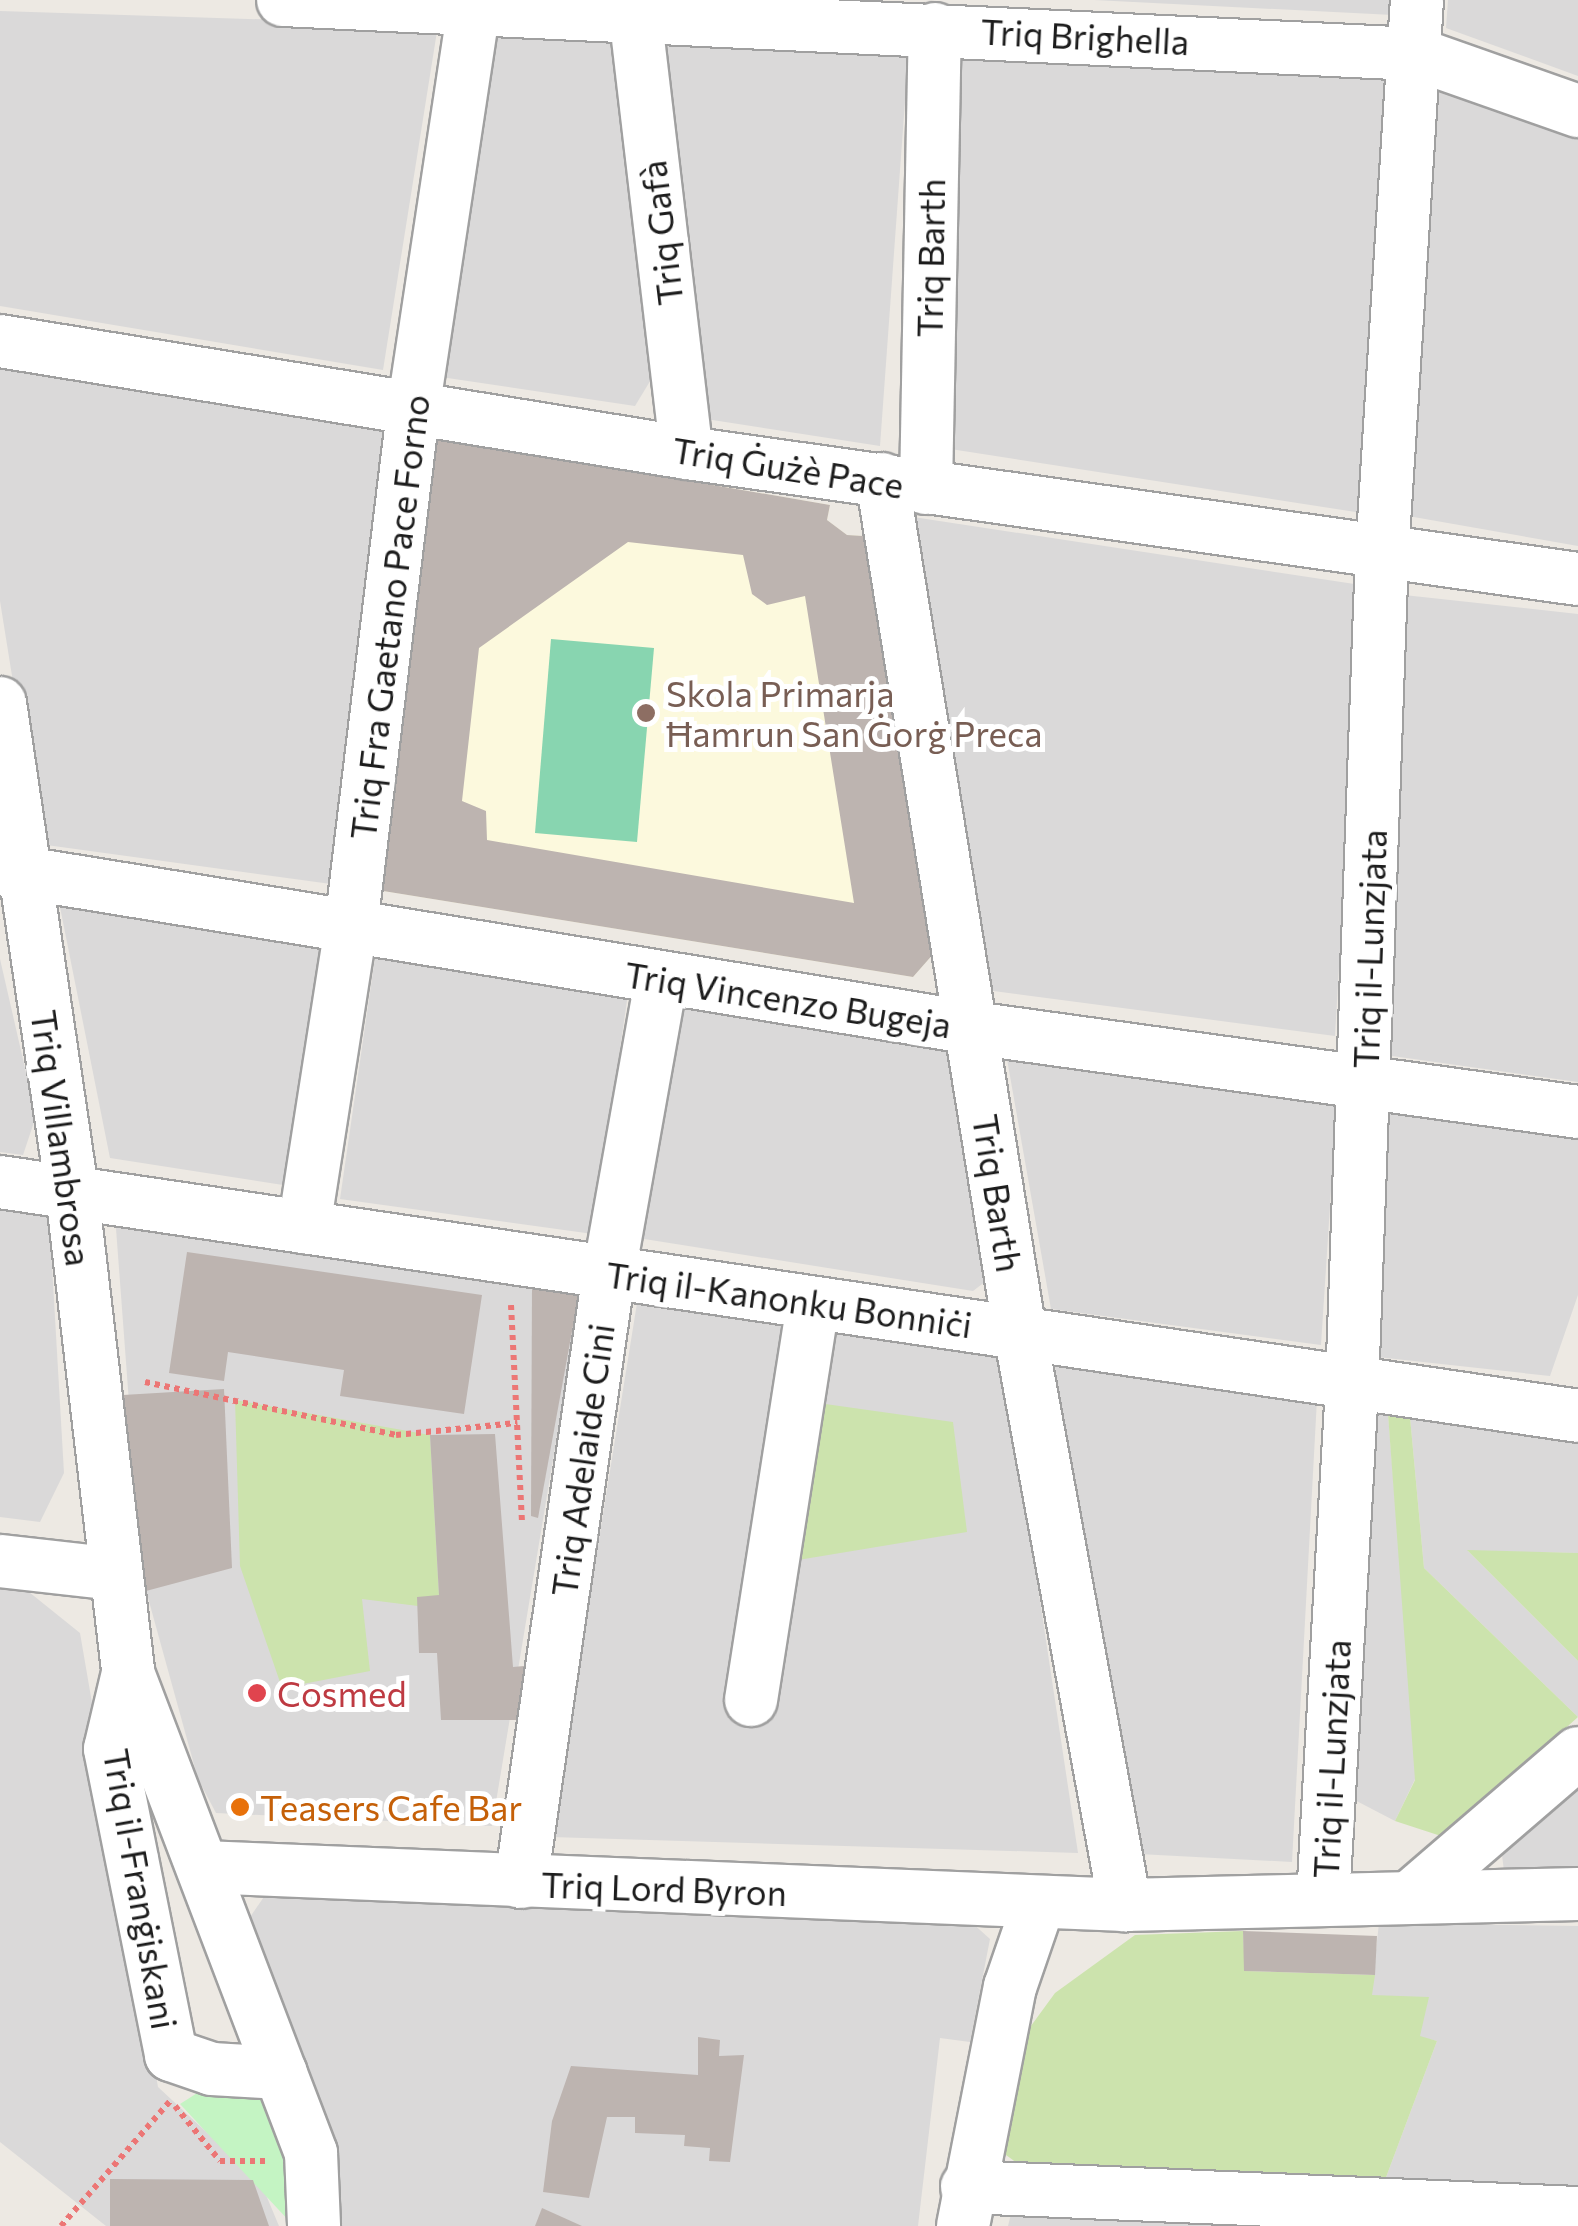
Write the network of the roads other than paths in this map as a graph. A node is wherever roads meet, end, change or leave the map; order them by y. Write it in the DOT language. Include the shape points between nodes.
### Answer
graph roads {
  1 [pos="282,0"];
  2 [pos="1418,0"];
  3 [pos="412,2"];
  4 [pos="474,6"];
  5 [pos="794,10"];
  6 [pos="635,14"];
  7 [pos="935,28"];
  8 [pos="1416,54"];
  9 [pos="1578,111"];
  10 [pos="0,340"];
  11 [pos="414,404"];
  12 [pos="687,453"];
  13 [pos="904,484"];
  14 [pos="1382,554"];
  15 [pos="1578,579"];
  16 [pos="0,703"];
  17 [pos="12,871"];
  18 [pos="351,926"];
  19 [pos="661,980"];
  20 [pos="973,1028"];
  21 [pos="1364,1083"];
  22 [pos="1578,1112"];
  23 [pos="0,1182"];
  24 [pos="72,1193"];
  25 [pos="304,1227"];
  26 [pos="609,1272"];
  27 [pos="813,1302"];
  28 [pos="1020,1333"];
  29 [pos="1352,1387"];
  30 [pos="1578,1416"];
  31 [pos="0,1561"];
  32 [pos="115,1574"];
  33 [pos="128,1672"];
  34 [pos="751,1700"];
  35 [pos="1578,1753"];
  36 [pos="203,1867"];
  37 [pos="521,1882"];
  38 [pos="1414,1894"];
  39 [pos="1578,1894"];
  40 [pos="1323,1899"];
  41 [pos="1039,1903"];
  42 [pos="1125,1905"];
  43 [pos="281,2073"];
  44 [pos="965,2207"];
  45 [pos="1578,2213"];
  46 [pos="1352,2216"];
  47 [pos="1507,2219"];
  48 [pos="314,2226"];
  1 -- 3 [label="street, Triq Brighella"];
  2 -- 8 [label="street, Triq il-Lunzjata"];
  3 -- 4 [label="street, Triq Brighella"];
  4 -- 6 [label="street, Triq Brighella"];
  4 -- 11 [label="street, Triq Fra Gaetano Pace Forno"];
  5 -- 6 [label="street, Triq Brighella"];
  5 -- 7 [label="street, Triq Brighella"];
  6 -- 12 [label="street, Triq Gafà"];
  7 -- 8 [label="street, Triq Brighella"];
  7 -- 13 [label="street, Triq Barth"];
  8 -- 9 [label="street, Triq Brighella"];
  8 -- 14 [label="street, Triq il-Lunzjata"];
  10 -- 11 [label="street, Triq Ġużè Pace"];
  11 -- 12 [label="street, Triq Ġużè Pace"];
  11 -- 18 [label="street, Triq Fra Gaetano Pace Forno"];
  12 -- 13 [label="street, Triq Ġużè Pace"];
  13 -- 14 [label="street, Triq Ġużè Pace"];
  13 -- 20 [label="street, Triq Barth"];
  14 -- 15 [label="street, Triq Ġużè Pace"];
  14 -- 21 [label="street, Triq il-Lunzjata"];
  16 -- 17 [label="street, Triq Villambrosa"];
  17 -- 18 [label="street, Triq Vincenzo Bugeja"];
  17 -- 24 [label="street, Triq Villambrosa"];
  18 -- 19 [label="street, Triq Vincenzo Bugeja"];
  18 -- 25 [label="street, Triq Fra Gaetano Pace Forno"];
  19 -- 20 [label="street, Triq Vincenzo Bugeja"];
  19 -- 26 [label="street, Triq Adelaide Cini"];
  20 -- 21 [label="street, Triq Vincenzo Bugeja"];
  20 -- 28 [label="street, Triq Barth"];
  21 -- 22 [label="street, Triq Vincenzo Bugeja"];
  21 -- 29 [label="street, Triq il-Lunzjata"];
  23 -- 24 [label="street, Triq il-Kanonku Bonniċi"];
  24 -- 25 [label="street, Triq il-Kanonku Bonniċi"];
  24 -- 32 [label="street, Triq Villambrosa"];
  25 -- 26 [label="street, Triq il-Kanonku Bonniċi"];
  26 -- 27 [label="street, Triq il-Kanonku Bonniċi"];
  26 -- 37 [label="street, Triq Adelaide Cini"];
  27 -- 28 [label="street, Triq il-Kanonku Bonniċi"];
  27 -- 34 [label="street"];
  28 -- 29 [label="street, Triq il-Kanonku Bonniċi"];
  28 -- 42 [label="street, Triq Barth"];
  29 -- 30 [label="street, Triq il-Kanonku Bonniċi"];
  29 -- 40 [label="street, Triq il-Lunzjata"];
  31 -- 32 [label="street"];
  32 -- 33 [label="street, Triq il-Franġiskani"];
  33 -- 36 [label="street, Triq il-Franġiskani"];
  33 -- 43 [label="street, Triq il-Franġiskani" via="110,1749 171,2055 212,2069"];
  35 -- 38 [label="street"];
  36 -- 37 [label="street, Triq Lord Byron"];
  36 -- 43 [label="street, Triq il-Franġiskani"];
  37 -- 41 [label="street, Triq Lord Byron"];
  38 -- 39 [label="street, Triq Lord Byron"];
  38 -- 40 [label="street, Triq Lord Byron"];
  40 -- 42 [label="street, Triq Lord Byron"];
  41 -- 42 [label="street, Triq Lord Byron"];
  41 -- 44 [label="street" via="1010,1987"];
  43 -- 48 [label="street, Triq il-Franġiskani" via="311,2154"];
  44 -- 46 [label="street"];
  45 -- 47 [label="street"];
  46 -- 47 [label="street"];
}
